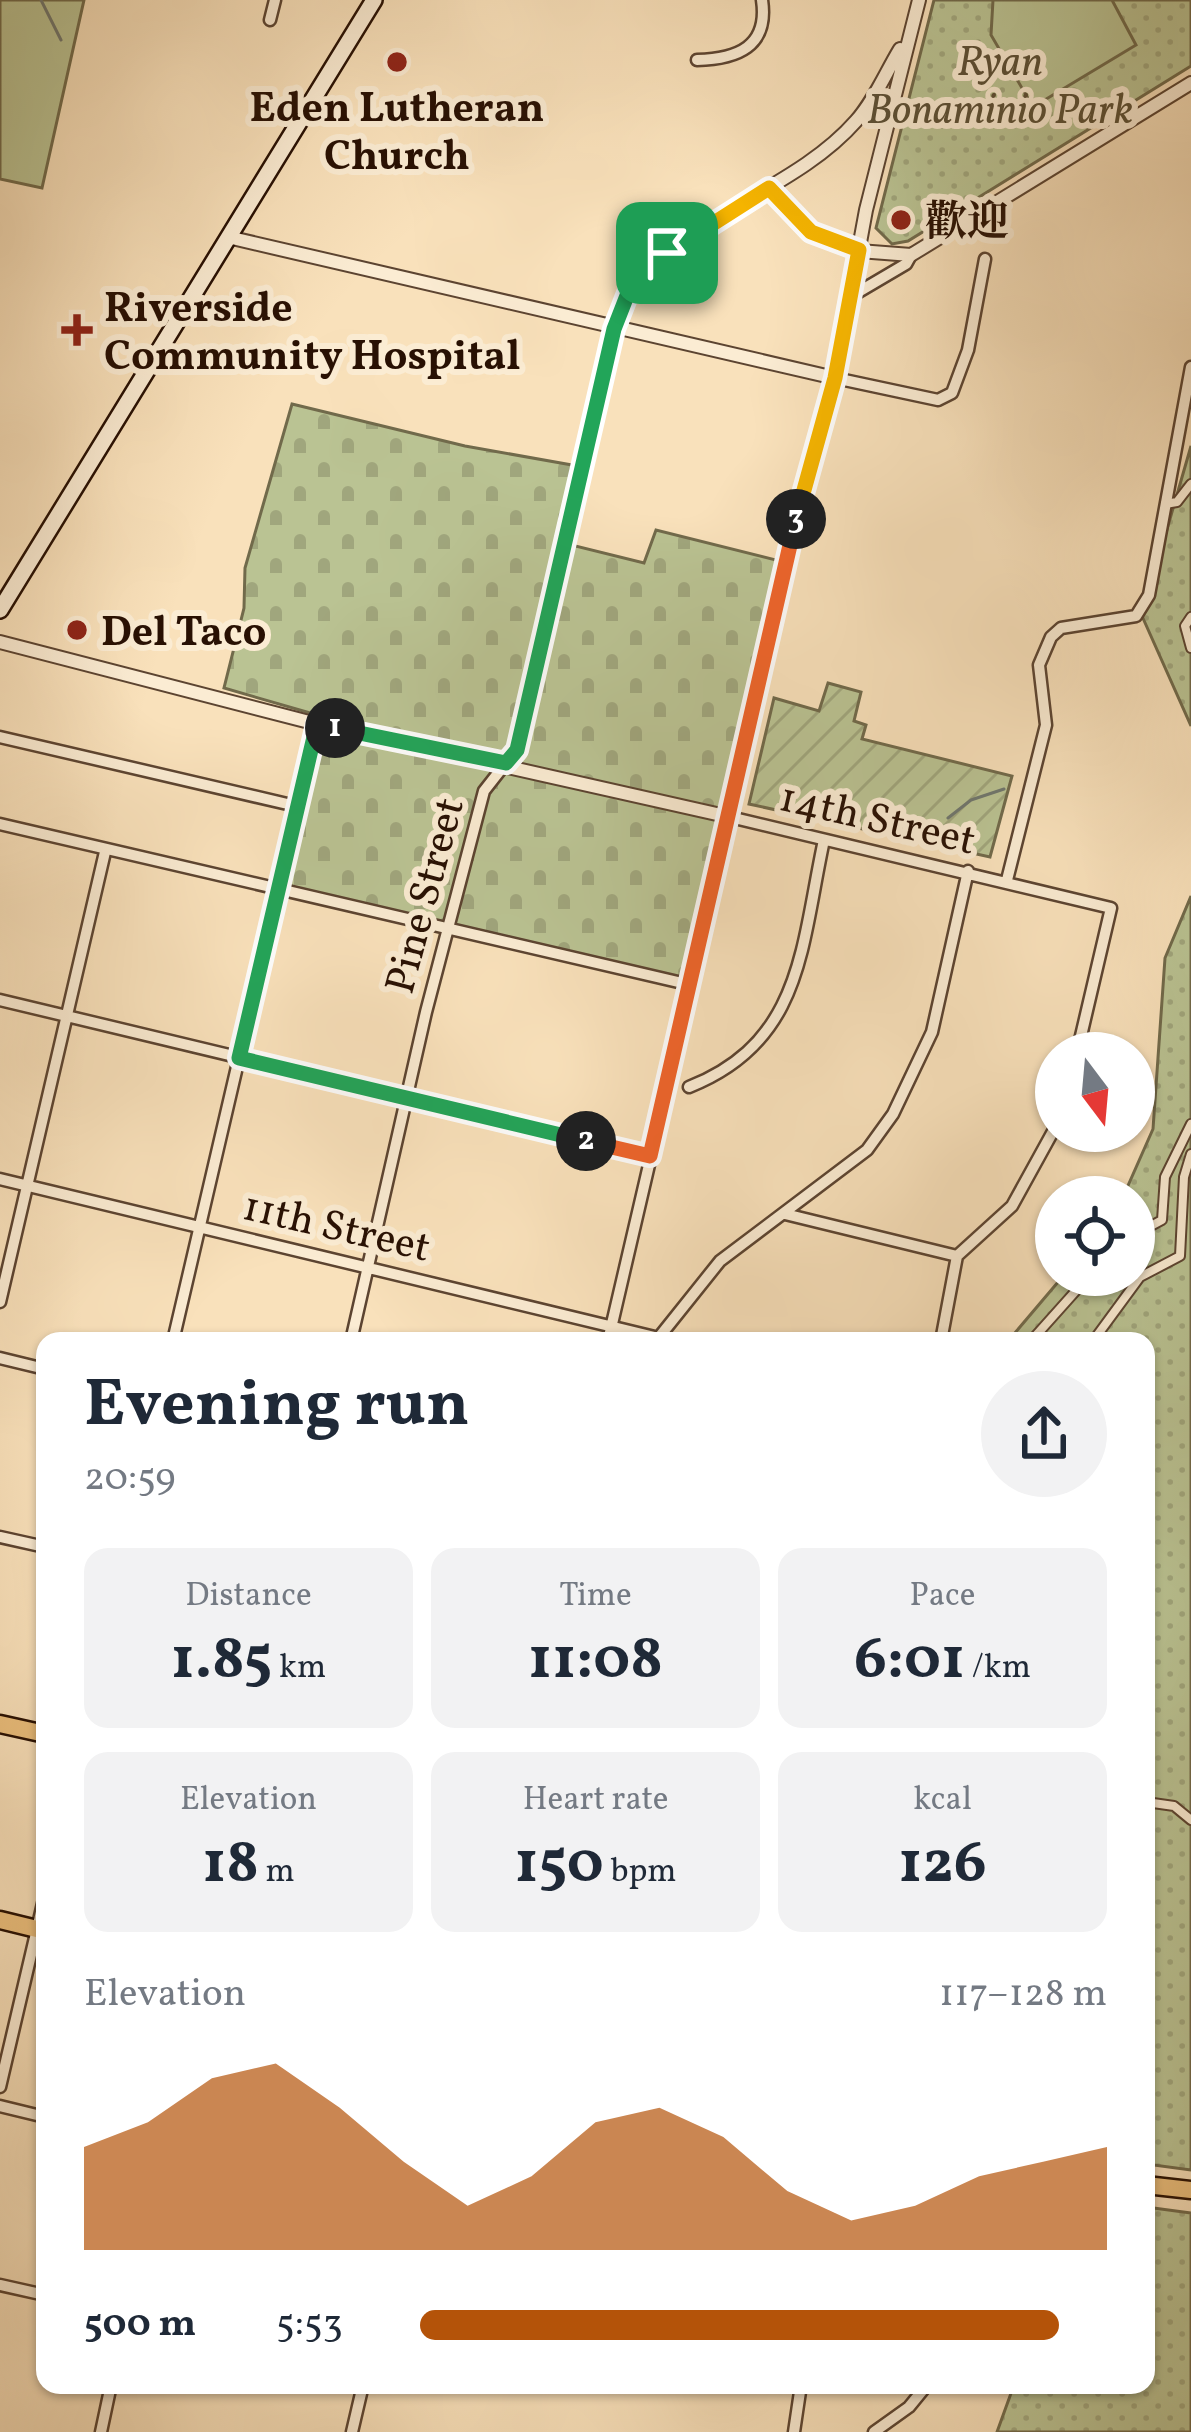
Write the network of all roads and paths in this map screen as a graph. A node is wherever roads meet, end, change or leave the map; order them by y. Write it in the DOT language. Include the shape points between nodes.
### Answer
graph roads {
  1 [pos="275,0"];
  2 [pos="374,0"];
  3 [pos="762,0"];
  4 [pos="919,0"];
  5 [pos="270,20"];
  6 [pos="906,38"];
  7 [pos="697,59"];
  8 [pos="1191,83"];
  9 [pos="769,188"];
  10 [pos="232,238"];
  11 [pos="859,250"];
  12 [pos="911,255"];
  13 [pos="985,259"];
  14 [pos="850,297"];
  15 [pos="614,329"];
  16 [pos="1191,367"];
  17 [pos="835,378"];
  18 [pos="1190,386"];
  19 [pos="1191,484"];
  20 [pos="1165,505"];
  21 [pos="0,610"];
  22 [pos="1191,617"];
  23 [pos="0,642"];
  24 [pos="1191,648"];
  25 [pos="317,724"];
  26 [pos="0,736"];
  27 [pos="465,755"];
  28 [pos="506,763"];
  29 [pos="484,791"];
  30 [pos="296,806"];
  31 [pos="730,817"];
  32 [pos="0,824"];
  33 [pos="824,840"];
  34 [pos="105,852"];
  35 [pos="968,872"];
  36 [pos="1007,880"];
  37 [pos="276,892"];
  38 [pos="450,929"];
  39 [pos="691,986"];
  40 [pos="0,1000"];
  41 [pos="67,1014"];
  42 [pos="1082,1032"];
  43 [pos="239,1058"];
  44 [pos="689,1087"];
  45 [pos="406,1097"];
  46 [pos="1191,1124"];
  47 [pos="1046,1152"];
  48 [pos="1191,1154"];
  49 [pos="650,1156"];
  50 [pos="0,1179"];
  51 [pos="27,1185"];
  52 [pos="785,1214"];
  53 [pos="1155,1224"];
  54 [pos="201,1228"];
  55 [pos="957,1256"];
  56 [pos="367,1266"];
  57 [pos="1071,1296"];
  58 [pos="0,1302"];
  59 [pos="613,1324"];
  60 [pos="174,1332"];
  61 [pos="353,1332"];
  62 [pos="611,1332"];
  63 [pos="635,1332"];
  64 [pos="663,1332"];
  65 [pos="942,1332"];
  66 [pos="1039,1332"];
  67 [pos="1100,1332"];
  68 [pos="0,1358"];
  69 [pos="36,1367"];
  70 [pos="0,1537"];
  71 [pos="36,1545"];
  72 [pos="0,1724"];
  73 [pos="36,1732"];
  74 [pos="1155,1803"];
  75 [pos="1191,1820"];
  76 [pos="0,1920"];
  77 [pos="36,1929"];
  78 [pos="36,1949"];
  79 [pos="0,2087"];
  80 [pos="0,2106"];
  81 [pos="36,2115"];
  82 [pos="1155,2186"];
  83 [pos="1191,2190"];
  84 [pos="0,2284"];
  85 [pos="36,2293"];
  86 [pos="109,2394"];
  87 [pos="361,2394"];
  88 [pos="800,2394"];
  89 [pos="920,2394"];
  90 [pos="100,2432"];
  91 [pos="352,2432"];
  92 [pos="794,2432"];
  93 [pos="874,2432"];
  1 -- 5 [label="street"];
  2 -- 10 [label="main road"];
  3 -- 7 [label="street" via="763,25 752,46 726,59"];
  4 -- 6 [label="street"];
  6 -- 9 [label="street, Pine Street" via="859,119"];
  6 -- 11 [label="street"];
  8 -- 12 [label="street"];
  9 -- 11 [label="street" via="811,232"];
  9 -- 15 [label="street, Pine Street" via="648,269 630,288"];
  10 -- 15 [label="street"];
  10 -- 21 [label="main road"];
  11 -- 12 [label="street"];
  11 -- 14 [label="street"];
  12 -- 14 [label="street"];
  13 -- 17 [label="street" via="952,393 938,400"];
  14 -- 17 [label="street"];
  15 -- 17 [label="street"];
  15 -- 28 [label="street, Pine Street" via="526,726"];
  16 -- 18 [label="street"];
  17 -- 31 [label="street" via="784,562"];
  18 -- 20 [label="street"];
  19 -- 20 [label="street"];
  20 -- 36 [label="street" via="1149,595 1136,616 1060,628 1044,650 1037,679 1046,725"];
  22 -- 24 [label="street"];
  23 -- 25 [label="street, 14th Street"];
  25 -- 27 [label="street, 14th Street"];
  25 -- 30 [label="street"];
  26 -- 30 [label="street"];
  27 -- 28 [label="street, 14th Street"];
  27 -- 29 [label="street"];
  28 -- 29 [label="street, Pine Street"];
  28 -- 31 [label="street, 14th Street"];
  29 -- 38 [label="street, Pine Street"];
  30 -- 37 [label="street"];
  31 -- 33 [label="street, 14th Street"];
  31 -- 39 [label="street"];
  32 -- 34 [label="street"];
  33 -- 35 [label="street, 14th Street"];
  33 -- 44 [label="street" via="792,988 774,1027 740,1063"];
  34 -- 37 [label="street"];
  34 -- 41 [label="street"];
  35 -- 36 [label="street, 14th Street"];
  35 -- 52 [label="street" via="914,1077 867,1150"];
  36 -- 42 [label="street, 14th Street" via="1111,908"];
  37 -- 38 [label="street"];
  37 -- 43 [label="street"];
  38 -- 39 [label="street"];
  38 -- 45 [label="street, Pine Street"];
  39 -- 49 [label="street"];
  40 -- 41 [label="street"];
  41 -- 43 [label="street"];
  41 -- 51 [label="street"];
  43 -- 45 [label="street"];
  43 -- 54 [label="street"];
  45 -- 49 [label="street"];
  45 -- 56 [label="street, Pine Street"];
  46 -- 53 [label="street" via="1165,1177 1162,1220"];
  47 -- 55 [label="street" via="1012,1206"];
  48 -- 67 [label="street" via="1180,1256 1140,1277"];
  49 -- 59 [label="street"];
  50 -- 51 [label="street, 11th Street"];
  51 -- 54 [label="street, 11th Street"];
  51 -- 58 [label="street"];
  52 -- 55 [label="street"];
  52 -- 64 [label="street" via="720,1262"];
  54 -- 56 [label="street, 11th Street"];
  54 -- 60 [label="street"];
  55 -- 65 [label="street"];
  56 -- 59 [label="street, 11th Street"];
  56 -- 61 [label="street, Pine Street"];
  57 -- 66 [label="street"];
  59 -- 62 [label="street"];
  59 -- 63 [label="street, 11th Street"];
  68 -- 69 [label="street"];
  70 -- 71 [label="street"];
  72 -- 73 [label="main road"];
  74 -- 75 [label="street"];
  76 -- 77 [label="main road"];
  78 -- 79 [label="street"];
  80 -- 81 [label="street"];
  82 -- 83 [label="main road"];
  84 -- 85 [label="street"];
  86 -- 90 [label="street"];
  87 -- 91 [label="street"];
  88 -- 92 [label="street"];
  89 -- 93 [label="street"];
}
